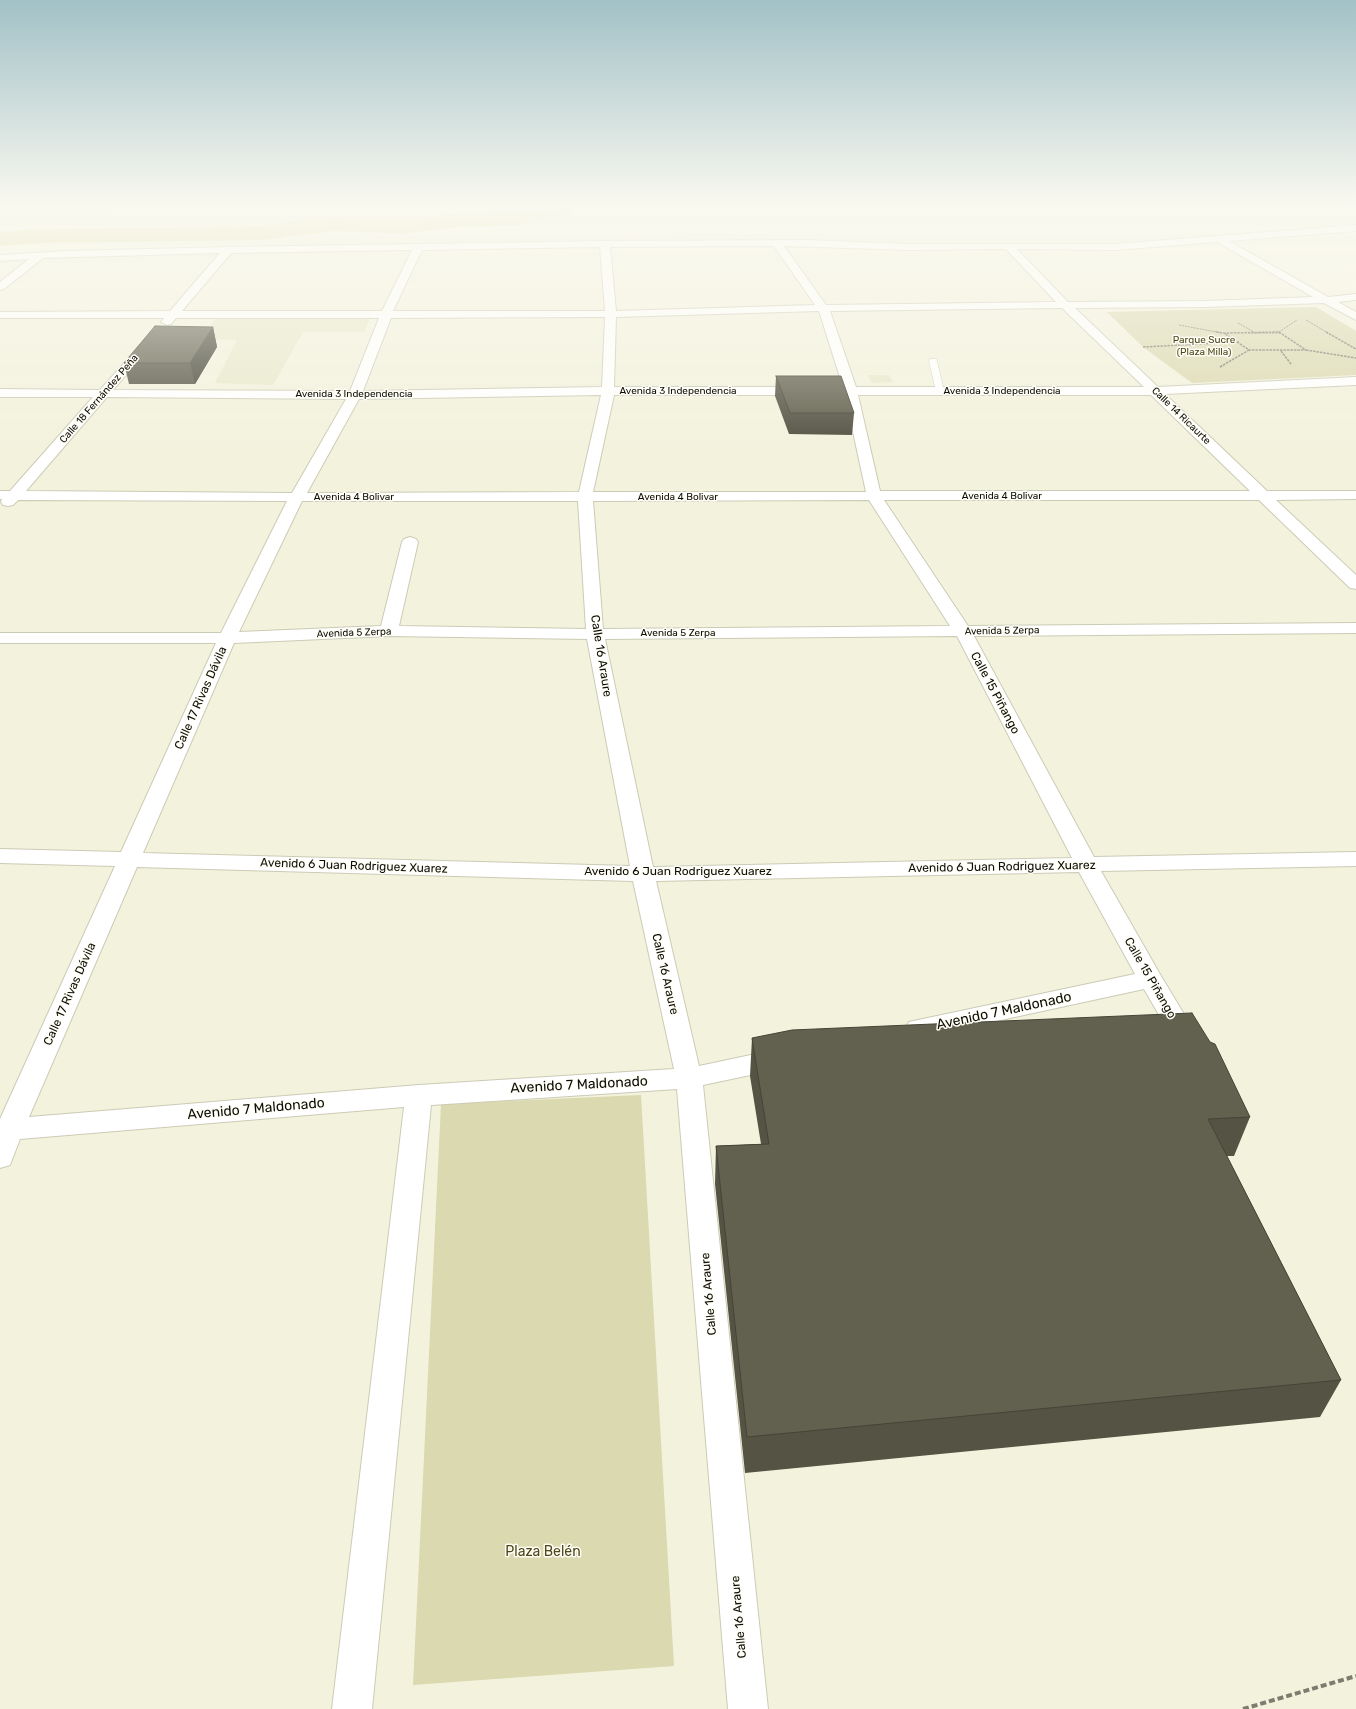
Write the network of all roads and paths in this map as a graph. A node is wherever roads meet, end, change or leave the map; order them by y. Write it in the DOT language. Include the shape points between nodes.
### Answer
graph roads {
  1 [pos="195,288"];
  2 [pos="399,288"];
  3 [pos="608,288"];
  4 [pos="809,288"];
  5 [pos="1048,288"];
  6 [pos="1306,288"];
  7 [pos="1356,298"];
  8 [pos="1328,300"];
  9 [pos="1280,302"];
  10 [pos="1065,305"];
  11 [pos="823,308"];
  12 [pos="610,314"];
  13 [pos="0,315"];
  14 [pos="172,315"];
  15 [pos="386,315"];
  16 [pos="1354,316"];
  17 [pos="1303,318"];
  18 [pos="1239,342"];
  19 [pos="1143,347"];
  20 [pos="1356,349"];
  21 [pos="1249,350"];
  22 [pos="1306,350"];
  23 [pos="1356,358"];
  24 [pos="933,361"];
  25 [pos="1217,368"];
  26 [pos="1356,381"];
  27 [pos="608,391"];
  28 [pos="851,391"];
  29 [pos="940,391"];
  30 [pos="1156,392"];
  31 [pos="0,393"];
  32 [pos="104,394"];
  33 [pos="355,395"];
  34 [pos="7,495"];
  35 [pos="1356,495"];
  36 [pos="874,496"];
  37 [pos="1266,496"];
  38 [pos="297,497"];
  39 [pos="585,497"];
  40 [pos="0,510"];
  41 [pos="410,542"];
  42 [pos="1356,584"];
  43 [pos="1356,628"];
  44 [pos="389,631"];
  45 [pos="963,632"];
  46 [pos="595,634"];
  47 [pos="0,638"];
  48 [pos="227,638"];
  49 [pos="0,856"];
  50 [pos="129,859"];
  51 [pos="1356,859"];
  52 [pos="1087,866"];
  53 [pos="643,874"];
  54 [pos="1150,979"];
  55 [pos="892,1035"];
  56 [pos="798,1055"];
  57 [pos="1198,1059"];
  58 [pos="689,1078"];
  59 [pos="419,1095"];
  60 [pos="5,1130"];
  61 [pos="0,1157"];
  62 [pos="1356,1676"];
  63 [pos="352,1709"];
  64 [pos="748,1709"];
  65 [pos="1243,1709"];
  1 -- 14 [label="street, Calle 18 Fernández Peña"];
  2 -- 15 [label="street, Calle 17 Rivas Dávila"];
  3 -- 12 [label="street, Calle 16 Araure"];
  4 -- 11 [label="street, Calle 15 Piñango"];
  5 -- 10 [label="street, Calle 14 Ricaurte"];
  6 -- 8 [label="street"];
  7 -- 8 [label="street"];
  8 -- 9 [label="street"];
  8 -- 16 [label="street"];
  9 -- 10 [label="street"];
  9 -- 16 [label="street" via="1324,308"];
  10 -- 11 [label="street"];
  10 -- 30 [label="street, Calle 14 Ricaurte"];
  11 -- 12 [label="street"];
  11 -- 28 [label="street, Calle 15 Piñango"];
  12 -- 15 [label="street"];
  12 -- 27 [label="street, Calle 16 Araure"];
  13 -- 14 [label="street"];
  14 -- 15 [label="street"];
  14 -- 32 [label="street, Calle 18 Fernández Peña"];
  15 -- 33 [label="street, Calle 17 Rivas Dávila"];
  17 -- 20 [label="path"];
  18 -- 19 [label="path"];
  18 -- 21 [label="path"];
  18 -- 22 [label="path" via="1224,333 1279,332"];
  21 -- 22 [label="path"];
  21 -- 25 [label="path"];
  22 -- 23 [label="path"];
  24 -- 29 [label="lane"];
  26 -- 30 [label="street, Avenida 3 Independencia"];
  27 -- 28 [label="street, Avenida 3 Independencia"];
  27 -- 33 [label="street, Avenida 3 Independencia"];
  27 -- 39 [label="street, Calle 16 Araure"];
  28 -- 29 [label="street, Avenida 3 Independencia"];
  28 -- 36 [label="street, Calle 15 Piñango"];
  29 -- 30 [label="street, Avenida 3 Independencia"];
  30 -- 37 [label="street, Calle 14 Ricaurte"];
  31 -- 32 [label="street, Avenida 3 Independencia"];
  32 -- 33 [label="street, Avenida 3 Independencia"];
  32 -- 34 [label="street, Calle 18 Fernández Peña"];
  33 -- 38 [label="street, Calle 17 Rivas Dávila"];
  34 -- 38 [label="street, Avenida 4 Bolivar"];
  34 -- 40 [label="street, Calle 18 Fernández Peña"];
  35 -- 37 [label="street, Avenida 4 Bolivar"];
  36 -- 37 [label="street, Avenida 4 Bolivar"];
  36 -- 39 [label="street, Avenida 4 Bolivar"];
  36 -- 45 [label="street, Calle 15 Piñango"];
  37 -- 42 [label="street, Calle 14 Ricaurte"];
  38 -- 39 [label="street, Avenida 4 Bolivar"];
  38 -- 48 [label="street, Calle 17 Rivas Dávila"];
  39 -- 46 [label="street, Calle 16 Araure"];
  41 -- 44 [label="street"];
  43 -- 45 [label="street, Avenida 5 Zerpa"];
  44 -- 46 [label="street, Avenida 5 Zerpa"];
  44 -- 48 [label="street, Avenida 5 Zerpa"];
  45 -- 46 [label="street, Avenida 5 Zerpa"];
  45 -- 52 [label="street, Calle 15 Piñango"];
  46 -- 53 [label="street, Calle 16 Araure"];
  47 -- 48 [label="street, Avenida 5 Zerpa"];
  48 -- 50 [label="street, Calle 17 Rivas Dávila"];
  49 -- 50 [label="street, Avenido 6 Juan Rodriguez Xuarez"];
  50 -- 53 [label="street, Avenido 6 Juan Rodriguez Xuarez"];
  50 -- 60 [label="street, Calle 17 Rivas Dávila"];
  51 -- 52 [label="street, Avenido 6 Juan Rodriguez Xuarez"];
  52 -- 53 [label="street, Avenido 6 Juan Rodriguez Xuarez"];
  52 -- 54 [label="street, Calle 15 Piñango"];
  53 -- 58 [label="street, Calle 16 Araure"];
  54 -- 55 [label="street, Avenido 7 Maldonado"];
  54 -- 57 [label="street, Calle 15 Piñango"];
  56 -- 58 [label="street, Avenido 7 Maldonado"];
  58 -- 59 [label="street, Avenido 7 Maldonado"];
  58 -- 64 [label="street, Calle 16 Araure"];
  59 -- 60 [label="street, Avenido 7 Maldonado"];
  59 -- 63 [label="street"];
  60 -- 61 [label="street, Calle 17 Rivas Dávila"];
  62 -- 65 [label="path"];
}
